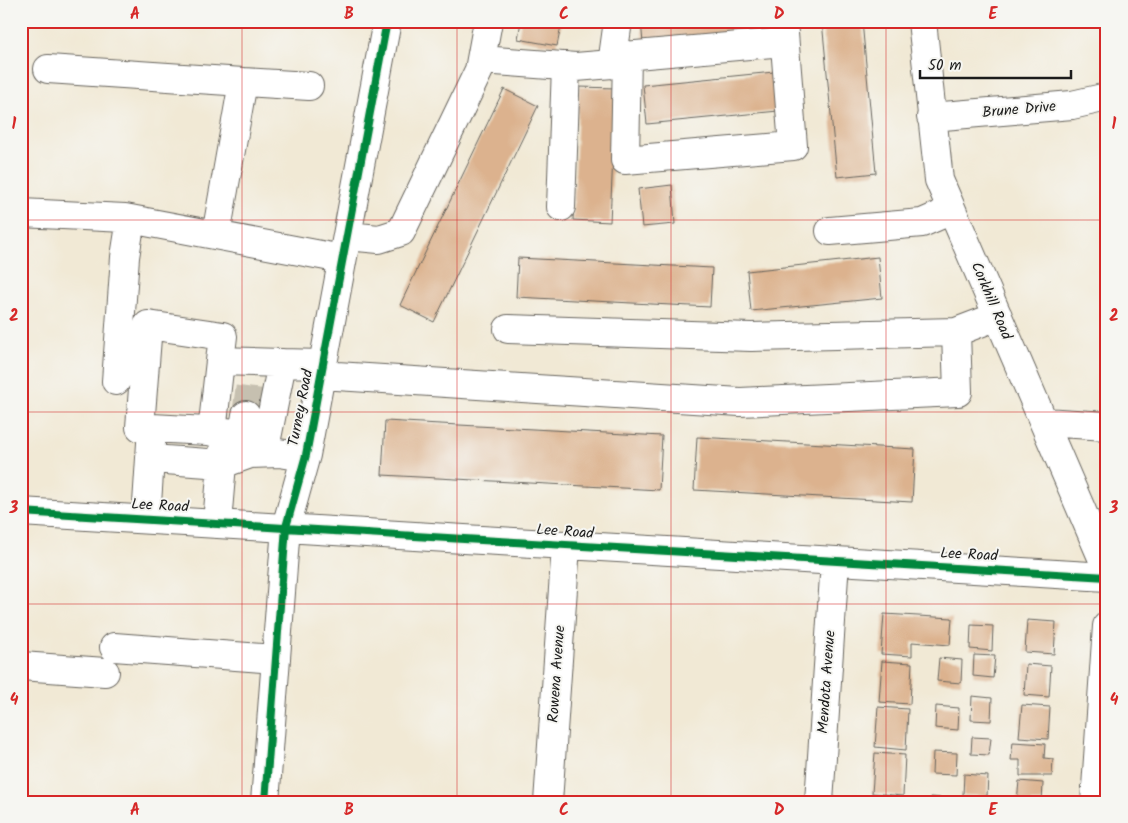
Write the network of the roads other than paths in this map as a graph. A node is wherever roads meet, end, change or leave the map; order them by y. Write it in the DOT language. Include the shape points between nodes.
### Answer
graph roads {
  1 [pos="387,21"];
  2 [pos="488,21"];
  3 [pos="618,21"];
  4 [pos="922,21"];
  5 [pos="784,32"];
  6 [pos="620,56"];
  7 [pos="481,60"];
  8 [pos="566,66"];
  9 [pos="48,69"];
  10 [pos="243,82"];
  11 [pos="309,86"];
  12 [pos="1107,97"];
  13 [pos="931,117"];
  14 [pos="561,207"];
  15 [pos="952,210"];
  16 [pos="21,213"];
  17 [pos="131,219"];
  18 [pos="830,232"];
  19 [pos="216,235"];
  20 [pos="345,247"];
  21 [pos="998,316"];
  22 [pos="508,329"];
  23 [pos="956,332"];
  24 [pos="220,361"];
  25 [pos="282,363"];
  26 [pos="322,370"];
  27 [pos="116,382"];
  28 [pos="1044,422"];
  29 [pos="1107,426"];
  30 [pos="152,428"];
  31 [pos="243,434"];
  32 [pos="305,457"];
  33 [pos="151,459"];
  34 [pos="222,464"];
  35 [pos="21,512"];
  36 [pos="146,519"];
  37 [pos="217,523"];
  38 [pos="286,527"];
  39 [pos="566,546"];
  40 [pos="835,561"];
  41 [pos="1107,569"];
  42 [pos="1107,577"];
  43 [pos="1107,626"];
  44 [pos="276,659"];
  45 [pos="21,666"];
  46 [pos="265,802"];
  47 [pos="548,802"];
  48 [pos="819,802"];
  49 [pos="1095,802"];
  1 -- 20 [label="street, Turney Road"];
  2 -- 7 [label="street"];
  3 -- 6 [label="street"];
  4 -- 13 [label="street, Corkhill Road"];
  5 -- 6 [label="street"];
  5 -- 6 [label="street" via="793,146 624,160"];
  6 -- 8 [label="street" via="612,64"];
  7 -- 8 [label="street"];
  7 -- 20 [label="street" via="401,232"];
  8 -- 14 [label="street"];
  9 -- 10 [label="street"];
  10 -- 11 [label="street"];
  10 -- 19 [label="street"];
  12 -- 13 [label="street, Brune Drive" via="1072,105"];
  13 -- 15 [label="street, Corkhill Road" via="939,180"];
  15 -- 18 [label="street" via="922,223"];
  15 -- 21 [label="street, Corkhill Road"];
  16 -- 17 [label="street"];
  17 -- 19 [label="street"];
  17 -- 27 [label="street"];
  19 -- 20 [label="street"];
  20 -- 26 [label="street, Turney Road"];
  21 -- 23 [label="street"];
  21 -- 28 [label="street, Corkhill Road"];
  22 -- 23 [label="street" via="751,336"];
  23 -- 26 [label="street" via="958,392 740,402"];
  24 -- 25 [label="street" via="252,374"];
  24 -- 30 [label="street" via="223,336 148,325 140,427"];
  24 -- 31 [label="street"];
  25 -- 26 [label="street"];
  25 -- 31 [label="street"];
  26 -- 32 [label="street, Turney Road"];
  28 -- 29 [label="street"];
  28 -- 41 [label="street, Corkhill Road"];
  30 -- 31 [label="street"];
  30 -- 33 [label="street"];
  31 -- 32 [label="street"];
  31 -- 34 [label="street"];
  31 -- 34 [label="street" via="250,454"];
  32 -- 38 [label="street, Turney Road"];
  33 -- 34 [label="street"];
  33 -- 36 [label="street"];
  34 -- 37 [label="street"];
  35 -- 36 [label="street, Lee Road"];
  36 -- 37 [label="street, Lee Road"];
  37 -- 38 [label="street, Lee Road"];
  38 -- 39 [label="street, Lee Road"];
  38 -- 44 [label="street, Turney Road"];
  39 -- 40 [label="street, Lee Road"];
  39 -- 47 [label="street, Rowena Avenue"];
  40 -- 42 [label="street, Lee Road"];
  40 -- 48 [label="street, Mendota Avenue"];
  43 -- 49 [label="street"];
  44 -- 45 [label="street" via="109,659"];
  44 -- 46 [label="street, Turney Road"];
}
